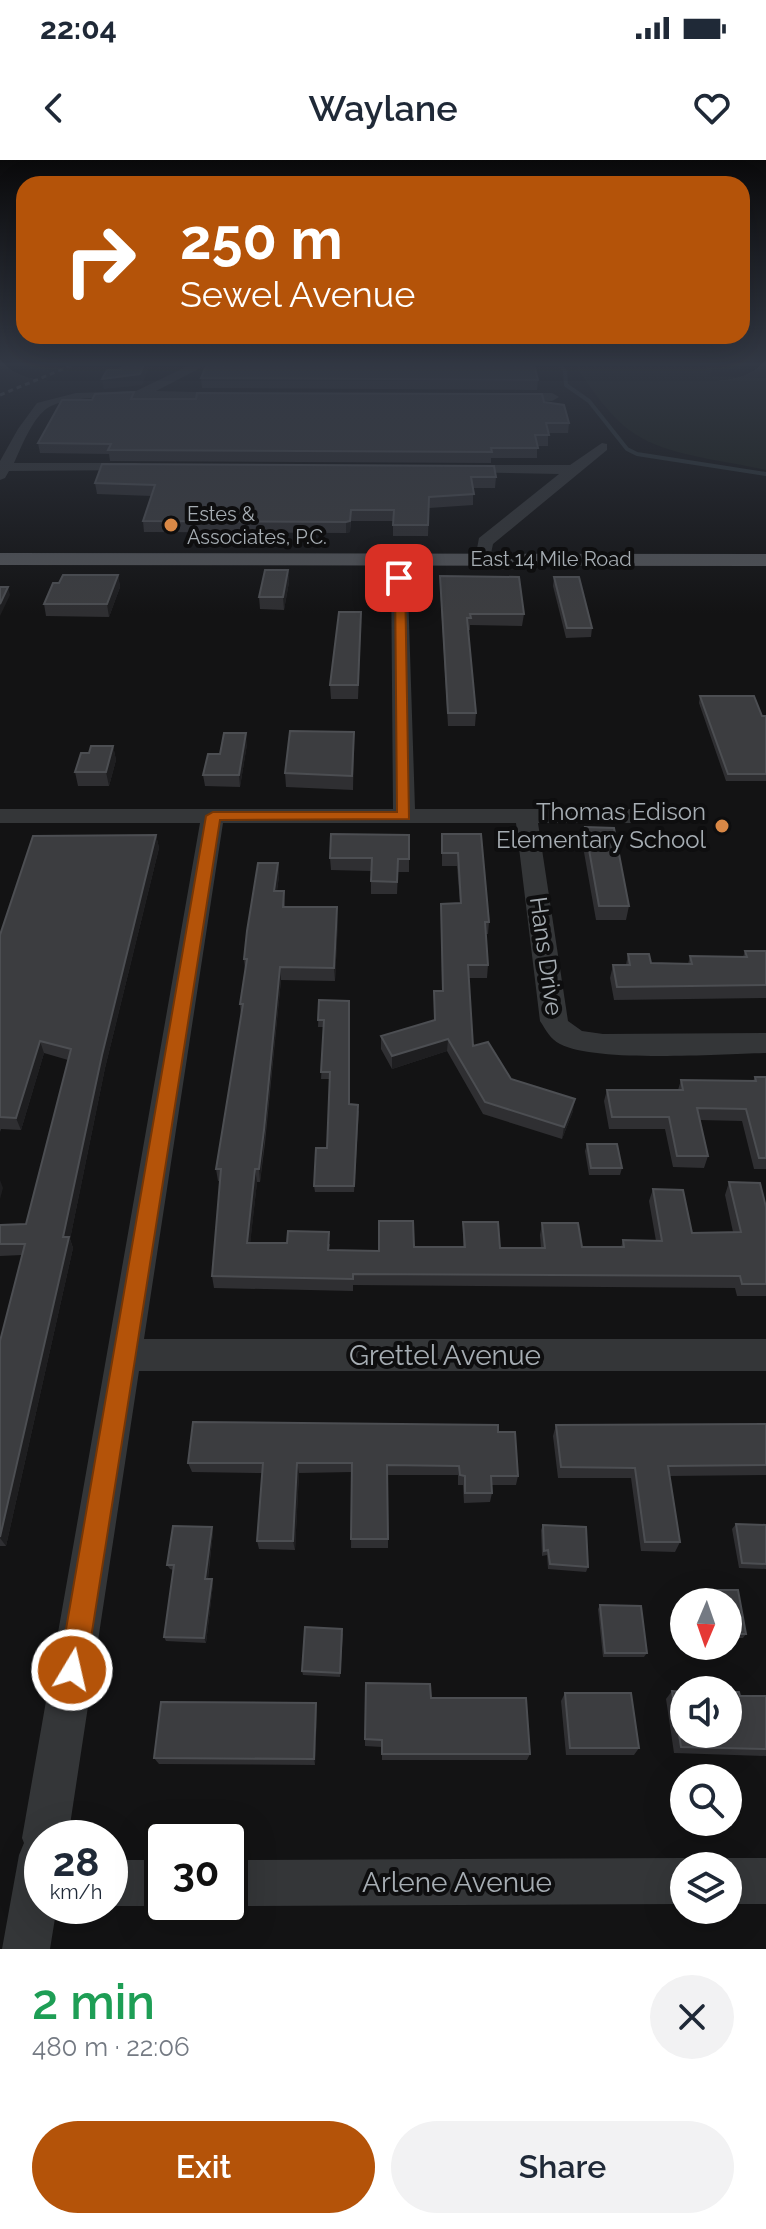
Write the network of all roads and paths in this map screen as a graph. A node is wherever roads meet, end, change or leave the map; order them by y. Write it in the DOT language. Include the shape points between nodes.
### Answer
graph roads {
  1 [pos="16,447"];
  2 [pos="602,447"];
  3 [pos="146,467"];
  4 [pos="443,468"];
  5 [pos="573,470"];
  6 [pos="2,471"];
  7 [pos="0,559"];
  8 [pos="399,559"];
  9 [pos="483,559"];
  10 [pos="766,560"];
  11 [pos="0,816"];
  12 [pos="213,816"];
  13 [pos="404,816"];
  14 [pos="526,816"];
  15 [pos="669,816"];
  16 [pos="766,1043"];
  17 [pos="125,1355"];
  18 [pos="766,1355"];
  19 [pos="48,1820"];
  20 [pos="670,1881"];
  21 [pos="742,1881"];
  22 [pos="766,1881"];
  23 [pos="248,1883"];
  24 [pos="31,1924"];
  25 [pos="26,1949"];
  1 -- 6 [label="street"];
  2 -- 5 [label="street"];
  3 -- 6 [label="street"];
  4 -- 5 [label="street"];
  5 -- 9 [label="street" via="485,542"];
  7 -- 8 [label="main road, East 14 Mile Road"];
  8 -- 9 [label="main road, East 14 Mile Road"];
  8 -- 13 [label="street"];
  9 -- 10 [label="main road, East 14 Mile Road"];
  11 -- 12 [label="street"];
  12 -- 13 [label="street"];
  12 -- 17 [label="street"];
  13 -- 14 [label="street"];
  14 -- 15 [label="street"];
  14 -- 16 [label="street, Hans Drive" via="559,1031 603,1044"];
  17 -- 18 [label="street, Grettel Avenue"];
  17 -- 19 [label="street"];
  20 -- 23 [label="street, Arlene Avenue"];
  21 -- 22 [label="street"];
  24 -- 25 [label="street"];
}
